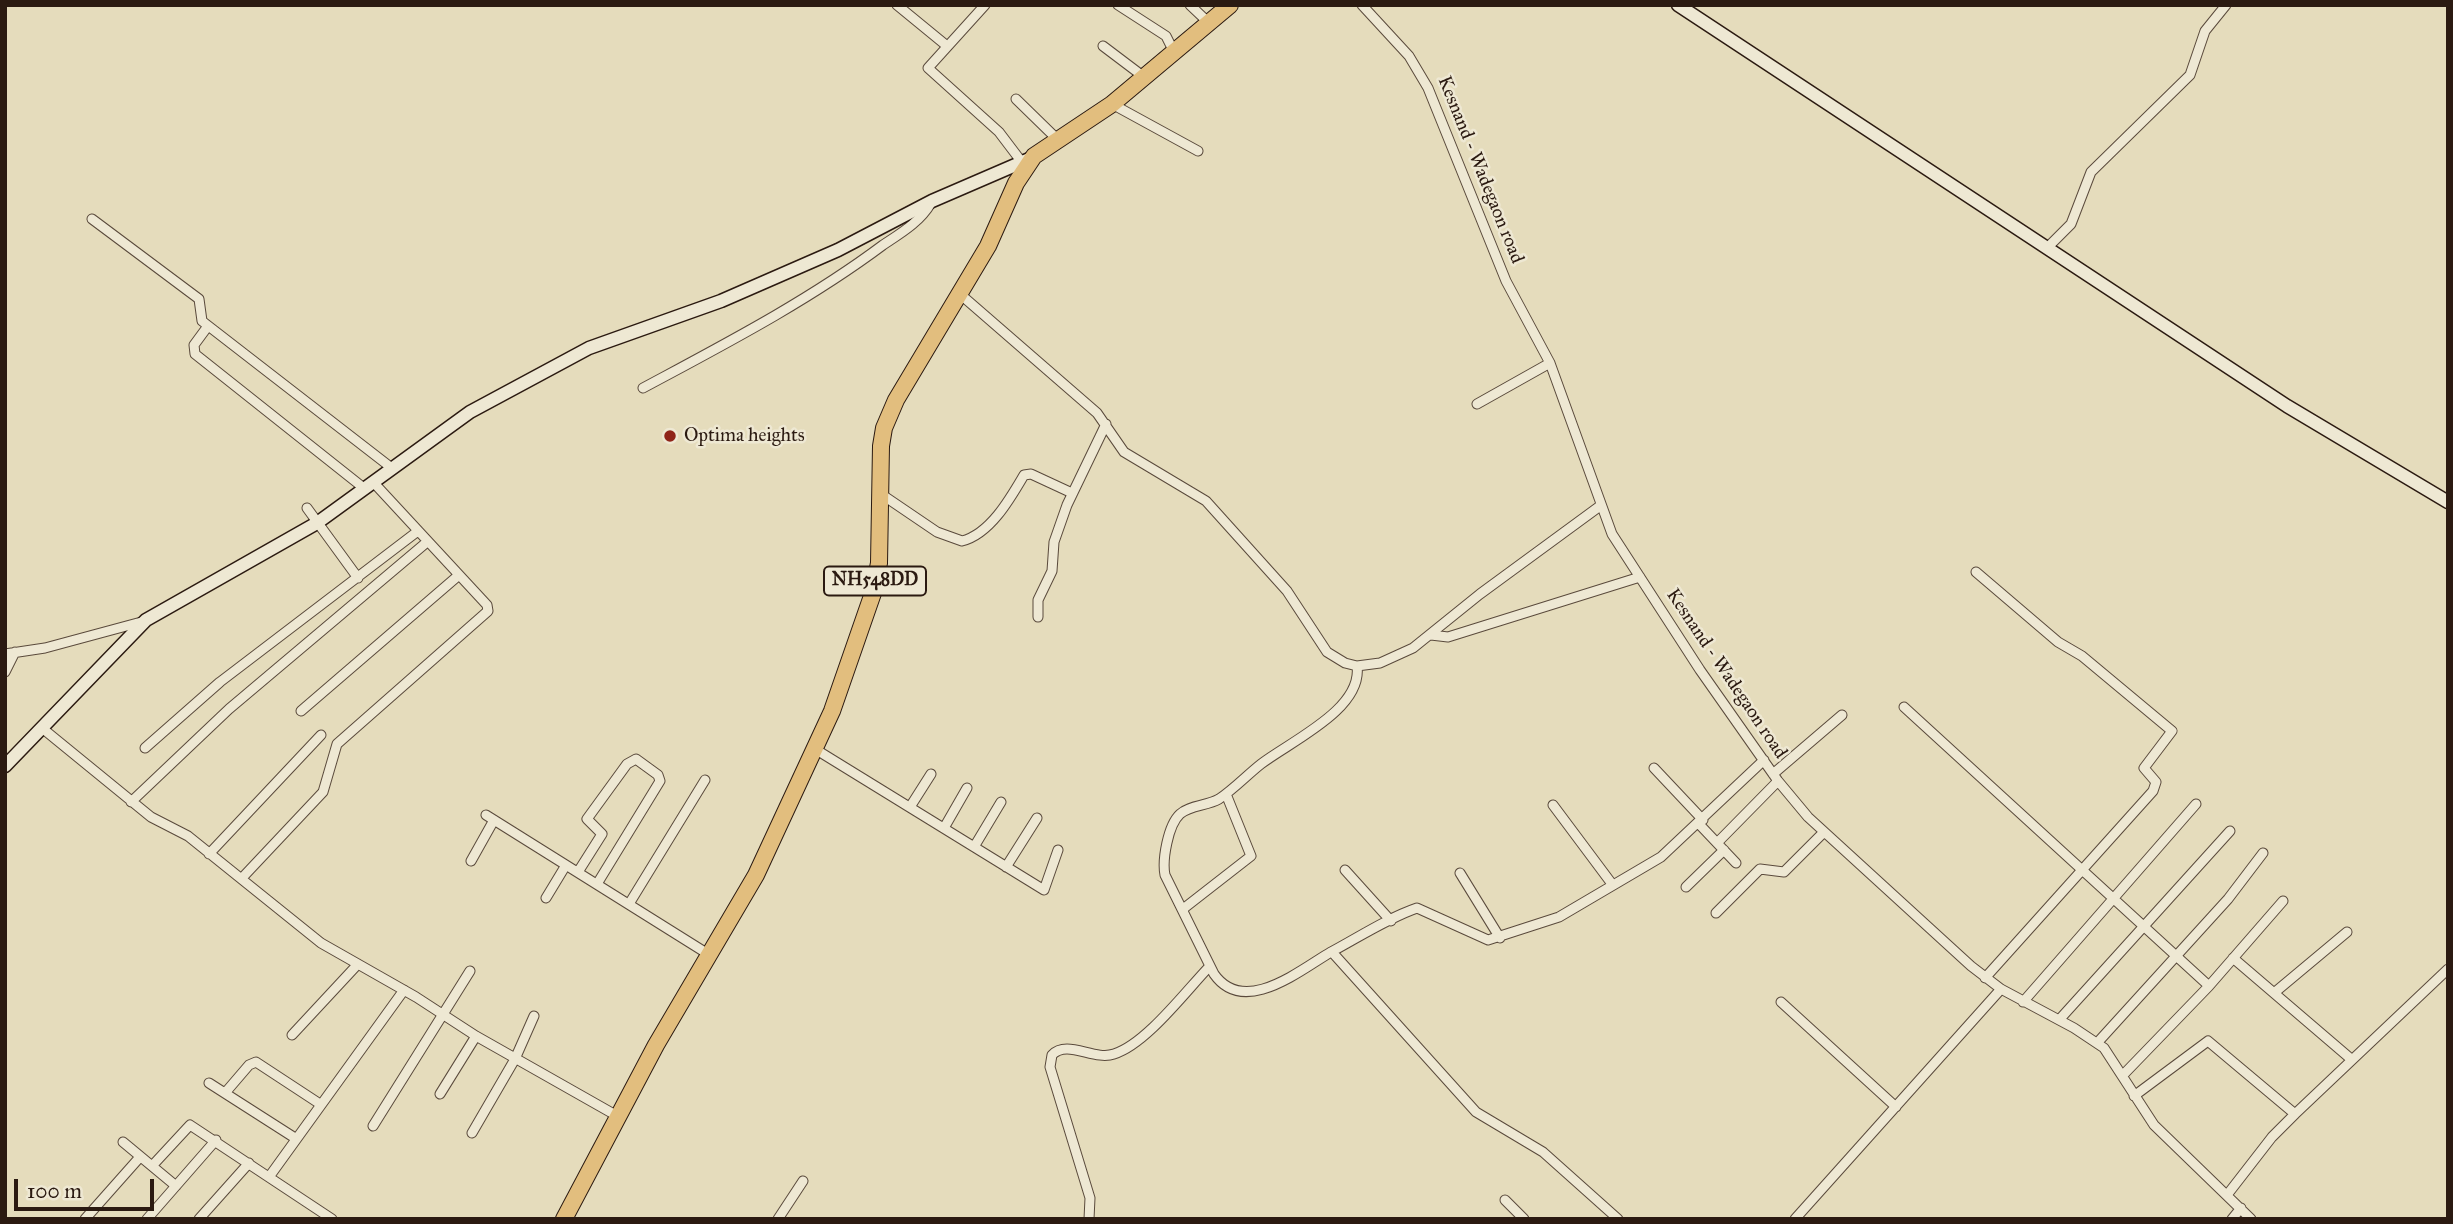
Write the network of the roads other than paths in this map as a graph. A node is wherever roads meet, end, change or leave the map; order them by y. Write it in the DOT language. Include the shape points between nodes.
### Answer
graph roads {
  1 [pos="897,5"];
  2 [pos="985,5"];
  3 [pos="1118,5"];
  4 [pos="1191,5"];
  5 [pos="1230,5"];
  6 [pos="1362,5"];
  7 [pos="1678,5"];
  8 [pos="2225,5"];
  9 [pos="1209,23"];
  10 [pos="947,46"];
  11 [pos="1103,46"];
  12 [pos="1174,52"];
  13 [pos="1144,77"];
  14 [pos="1016,99"];
  15 [pos="1112,103"];
  16 [pos="1057,139"];
  17 [pos="1198,151"];
  18 [pos="1028,159"];
  19 [pos="932,201"];
  20 [pos="92,219"];
  21 [pos="2048,247"];
  22 [pos="960,294"];
  23 [pos="208,326"];
  24 [pos="1550,363"];
  25 [pos="643,388"];
  26 [pos="1477,404"];
  27 [pos="1106,424"];
  28 [pos="393,469"];
  29 [pos="370,486"];
  30 [pos="1072,493"];
  31 [pos="881,494"];
  32 [pos="2448,502"];
  33 [pos="1600,506"];
  34 [pos="307,509"];
  35 [pos="317,523"];
  36 [pos="418,531"];
  37 [pos="428,542"];
  38 [pos="1976,572"];
  39 [pos="459,575"];
  40 [pos="1640,577"];
  41 [pos="358,578"];
  42 [pos="1038,617"];
  43 [pos="146,620"];
  44 [pos="1431,635"];
  45 [pos="10,653"];
  46 [pos="1357,666"];
  47 [pos="5,672"];
  48 [pos="1904,707"];
  49 [pos="301,711"];
  50 [pos="1842,715"];
  51 [pos="42,728"];
  52 [pos="321,735"];
  53 [pos="145,748"];
  54 [pos="816,749"];
  55 [pos="1764,760"];
  56 [pos="5,766"];
  57 [pos="1654,768"];
  58 [pos="931,774"];
  59 [pos="1775,778"];
  60 [pos="705,780"];
  61 [pos="967,789"];
  62 [pos="1226,794"];
  63 [pos="131,802"];
  64 [pos="1001,802"];
  65 [pos="2196,804"];
  66 [pos="1553,806"];
  67 [pos="910,807"];
  68 [pos="1037,818"];
  69 [pos="1701,822"];
  70 [pos="944,828"];
  71 [pos="2230,831"];
  72 [pos="1824,832"];
  73 [pos="1720,846"];
  74 [pos="974,847"];
  75 [pos="1058,850"];
  76 [pos="209,853"];
  77 [pos="2263,853"];
  78 [pos="471,861"];
  79 [pos="1736,863"];
  80 [pos="566,865"];
  81 [pos="1006,867"];
  82 [pos="1345,870"];
  83 [pos="578,872"];
  84 [pos="1460,873"];
  85 [pos="2083,873"];
  86 [pos="242,878"];
  87 [pos="597,884"];
  88 [pos="1612,884"];
  89 [pos="1686,887"];
  90 [pos="545,898"];
  91 [pos="2113,901"];
  92 [pos="2283,901"];
  93 [pos="629,904"];
  94 [pos="1183,909"];
  95 [pos="1716,913"];
  96 [pos="1391,921"];
  97 [pos="2144,929"];
  98 [pos="2347,932"];
  99 [pos="1500,938"];
  100 [pos="1332,952"];
  101 [pos="708,954"];
  102 [pos="2176,956"];
  103 [pos="2233,958"];
  104 [pos="358,964"];
  105 [pos="1209,967"];
  106 [pos="2448,969"];
  107 [pos="470,971"];
  108 [pos="1986,978"];
  109 [pos="2208,986"];
  110 [pos="2001,989"];
  111 [pos="404,990"];
  112 [pos="2274,992"];
  113 [pos="1781,1002"];
  114 [pos="2023,1002"];
  115 [pos="442,1014"];
  116 [pos="534,1016"];
  117 [pos="2059,1020"];
  118 [pos="292,1035"];
  119 [pos="476,1036"];
  120 [pos="2098,1042"];
  121 [pos="515,1059"];
  122 [pos="2351,1059"];
  123 [pos="2123,1075"];
  124 [pos="209,1083"];
  125 [pos="225,1093"];
  126 [pos="440,1094"];
  127 [pos="2134,1096"];
  128 [pos="320,1104"];
  129 [pos="1896,1107"];
  130 [pos="2295,1114"];
  131 [pos="619,1117"];
  132 [pos="373,1126"];
  133 [pos="472,1133"];
  134 [pos="295,1138"];
  135 [pos="216,1140"];
  136 [pos="122,1142"];
  137 [pos="140,1157"];
  138 [pos="249,1163"];
  139 [pos="152,1166"];
  140 [pos="270,1177"];
  141 [pos="803,1181"];
  142 [pos="176,1186"];
  143 [pos="2227,1195"];
  144 [pos="1505,1200"];
  145 [pos="2241,1208"];
  146 [pos="85,1219"];
  147 [pos="147,1219"];
  148 [pos="200,1219"];
  149 [pos="332,1219"];
  150 [pos="564,1219"];
  151 [pos="778,1219"];
  152 [pos="1088,1219"];
  153 [pos="1524,1219"];
  154 [pos="1618,1219"];
  155 [pos="1796,1219"];
  156 [pos="2232,1219"];
  157 [pos="2251,1219"];
  1 -- 10 [label="street"];
  2 -- 10 [label="street"];
  3 -- 12 [label="street" via="1166,36"];
  4 -- 9 [label="street"];
  5 -- 9 [label="highway, NH548DD"];
  6 -- 24 [label="street, Kesnand - Wadegaon road" via="1419,70 1506,281"];
  7 -- 21 [label="street"];
  8 -- 21 [label="street" via="2205,31 2190,75 2088,175 2071,224"];
  9 -- 12 [label="highway, NH548DD"];
  10 -- 18 [label="street" via="928,68"];
  11 -- 13 [label="street"];
  12 -- 13 [label="highway, NH548DD"];
  13 -- 15 [label="highway, NH548DD"];
  14 -- 16 [label="street"];
  15 -- 16 [label="highway, NH548DD"];
  15 -- 17 [label="street"];
  16 -- 18 [label="highway, NH548DD"];
  18 -- 19 [label="street"];
  18 -- 22 [label="highway, NH548DD"];
  19 -- 25 [label="street" via="916,221 843,275"];
  19 -- 28 [label="street" via="838,250 721,301 589,348 470,412"];
  20 -- 23 [label="street" via="199,299 200,318"];
  21 -- 32 [label="street" via="2287,406"];
  22 -- 27 [label="street"];
  22 -- 31 [label="highway, NH548DD" via="889,414 881,446"];
  23 -- 28 [label="street"];
  23 -- 29 [label="street" via="194,345 195,354"];
  24 -- 26 [label="street"];
  24 -- 33 [label="street, Kesnand - Wadegaon road"];
  27 -- 30 [label="street"];
  27 -- 46 [label="street" via="1125,452 1206,501 1287,592 1327,652"];
  28 -- 29 [label="street"];
  29 -- 35 [label="street"];
  29 -- 36 [label="street"];
  30 -- 31 [label="street" via="1024,475 985,527 962,541 937,533"];
  30 -- 42 [label="street" via="1054,542 1052,571 1039,596"];
  31 -- 54 [label="highway, NH548DD" via="879,563 873,593"];
  33 -- 40 [label="street, Kesnand - Wadegaon road"];
  33 -- 44 [label="street"];
  34 -- 35 [label="street"];
  35 -- 41 [label="street"];
  35 -- 43 [label="street"];
  36 -- 37 [label="street"];
  36 -- 41 [label="street"];
  37 -- 39 [label="street"];
  37 -- 63 [label="street" via="229,709"];
  38 -- 85 [label="street" via="2172,731 2144,768 2155,787"];
  39 -- 49 [label="street"];
  39 -- 86 [label="street" via="487,605 486,615 337,744 323,792"];
  40 -- 44 [label="street" via="1448,637"];
  40 -- 55 [label="street, Kesnand - Wadegaon road"];
  41 -- 53 [label="street" via="220,682"];
  43 -- 45 [label="street"];
  43 -- 51 [label="street"];
  44 -- 46 [label="street" via="1400,655"];
  45 -- 47 [label="street"];
  46 -- 62 [label="street" via="1357,684 1342,706"];
  48 -- 85 [label="street"];
  50 -- 59 [label="street"];
  51 -- 56 [label="street"];
  51 -- 63 [label="street"];
  52 -- 76 [label="street"];
  54 -- 67 [label="street"];
  54 -- 101 [label="highway, NH548DD" via="756,875"];
  55 -- 59 [label="street, Kesnand - Wadegaon road"];
  55 -- 69 [label="street"];
  57 -- 69 [label="street"];
  58 -- 67 [label="street"];
  59 -- 72 [label="street, Kesnand - Wadegaon road"];
  59 -- 73 [label="street"];
  60 -- 93 [label="street"];
  61 -- 70 [label="street"];
  62 -- 94 [label="street" via="1186,810 1174,823 1164,869"];
  62 -- 94 [label="street" via="1251,856"];
  63 -- 76 [label="street"];
  64 -- 74 [label="street"];
  65 -- 91 [label="street"];
  66 -- 88 [label="street"];
  67 -- 70 [label="street"];
  68 -- 81 [label="street"];
  69 -- 73 [label="street"];
  69 -- 88 [label="street" via="1668,852"];
  70 -- 74 [label="street"];
  71 -- 97 [label="street"];
  72 -- 95 [label="street" via="1784,872 1760,869"];
  72 -- 108 [label="street, Kesnand - Wadegaon road"];
  73 -- 79 [label="street"];
  73 -- 89 [label="street"];
  74 -- 81 [label="street"];
  75 -- 81 [label="street" via="1044,890"];
  76 -- 86 [label="street"];
  77 -- 102 [label="street"];
  78 -- 80 [label="street" via="490,818"];
  80 -- 83 [label="street"];
  80 -- 90 [label="street"];
  82 -- 96 [label="street"];
  83 -- 87 [label="street"];
  83 -- 87 [label="street" via="602,834 587,819 630,760 636,759 660,781"];
  84 -- 99 [label="street"];
  85 -- 91 [label="street"];
  85 -- 108 [label="street"];
  86 -- 104 [label="street" via="321,943"];
  87 -- 93 [label="street"];
  88 -- 99 [label="street" via="1559,917"];
  91 -- 97 [label="street"];
  91 -- 114 [label="street"];
  92 -- 103 [label="street"];
  93 -- 101 [label="street"];
  94 -- 105 [label="street"];
  96 -- 99 [label="street" via="1422,908 1485,939"];
  96 -- 100 [label="street"];
  97 -- 102 [label="street"];
  97 -- 117 [label="street"];
  98 -- 112 [label="street"];
  100 -- 105 [label="street" via="1288,980 1241,992 1224,986"];
  100 -- 154 [label="street" via="1476,1112 1543,1152"];
  101 -- 131 [label="highway, NH548DD"];
  102 -- 109 [label="street"];
  102 -- 120 [label="street"];
  103 -- 109 [label="street"];
  103 -- 112 [label="street"];
  104 -- 111 [label="street"];
  104 -- 118 [label="street"];
  105 -- 152 [label="street" via="1127,1048 1104,1056 1068,1049 1052,1055 1050,1067 1090,1198"];
  106 -- 122 [label="street"];
  107 -- 115 [label="street"];
  108 -- 110 [label="street, Kesnand - Wadegaon road"];
  109 -- 123 [label="street"];
  110 -- 114 [label="street, Kesnand - Wadegaon road"];
  110 -- 129 [label="street"];
  111 -- 115 [label="street"];
  111 -- 128 [label="street"];
  112 -- 122 [label="street"];
  113 -- 129 [label="street"];
  114 -- 117 [label="street, Kesnand - Wadegaon road"];
  115 -- 119 [label="street"];
  115 -- 132 [label="street"];
  116 -- 121 [label="street"];
  117 -- 120 [label="street, Kesnand - Wadegaon road"];
  119 -- 121 [label="street"];
  119 -- 126 [label="street"];
  120 -- 123 [label="street, Kesnand - Wadegaon road"];
  121 -- 131 [label="street"];
  121 -- 133 [label="street"];
  122 -- 130 [label="street"];
  123 -- 127 [label="street, Kesnand - Wadegaon road"];
  124 -- 125 [label="street"];
  125 -- 128 [label="street" via="256,1062"];
  125 -- 134 [label="street"];
  127 -- 130 [label="street" via="2208,1041"];
  127 -- 143 [label="street, Kesnand - Wadegaon road" via="2171,1143"];
  128 -- 134 [label="street"];
  129 -- 155 [label="street"];
  130 -- 143 [label="street"];
  131 -- 150 [label="highway, NH548DD"];
  134 -- 140 [label="street"];
  135 -- 138 [label="street"];
  135 -- 139 [label="street" via="188,1125"];
  135 -- 142 [label="street"];
  136 -- 137 [label="street"];
  137 -- 139 [label="street"];
  137 -- 146 [label="street"];
  138 -- 140 [label="street"];
  138 -- 148 [label="street"];
  139 -- 142 [label="street"];
  140 -- 149 [label="street"];
  141 -- 151 [label="street"];
  142 -- 147 [label="street"];
  143 -- 145 [label="street, Kesnand - Wadegaon road"];
  144 -- 153 [label="street"];
  145 -- 156 [label="street"];
  145 -- 157 [label="street, Kesnand - Wadegaon road"];
}
